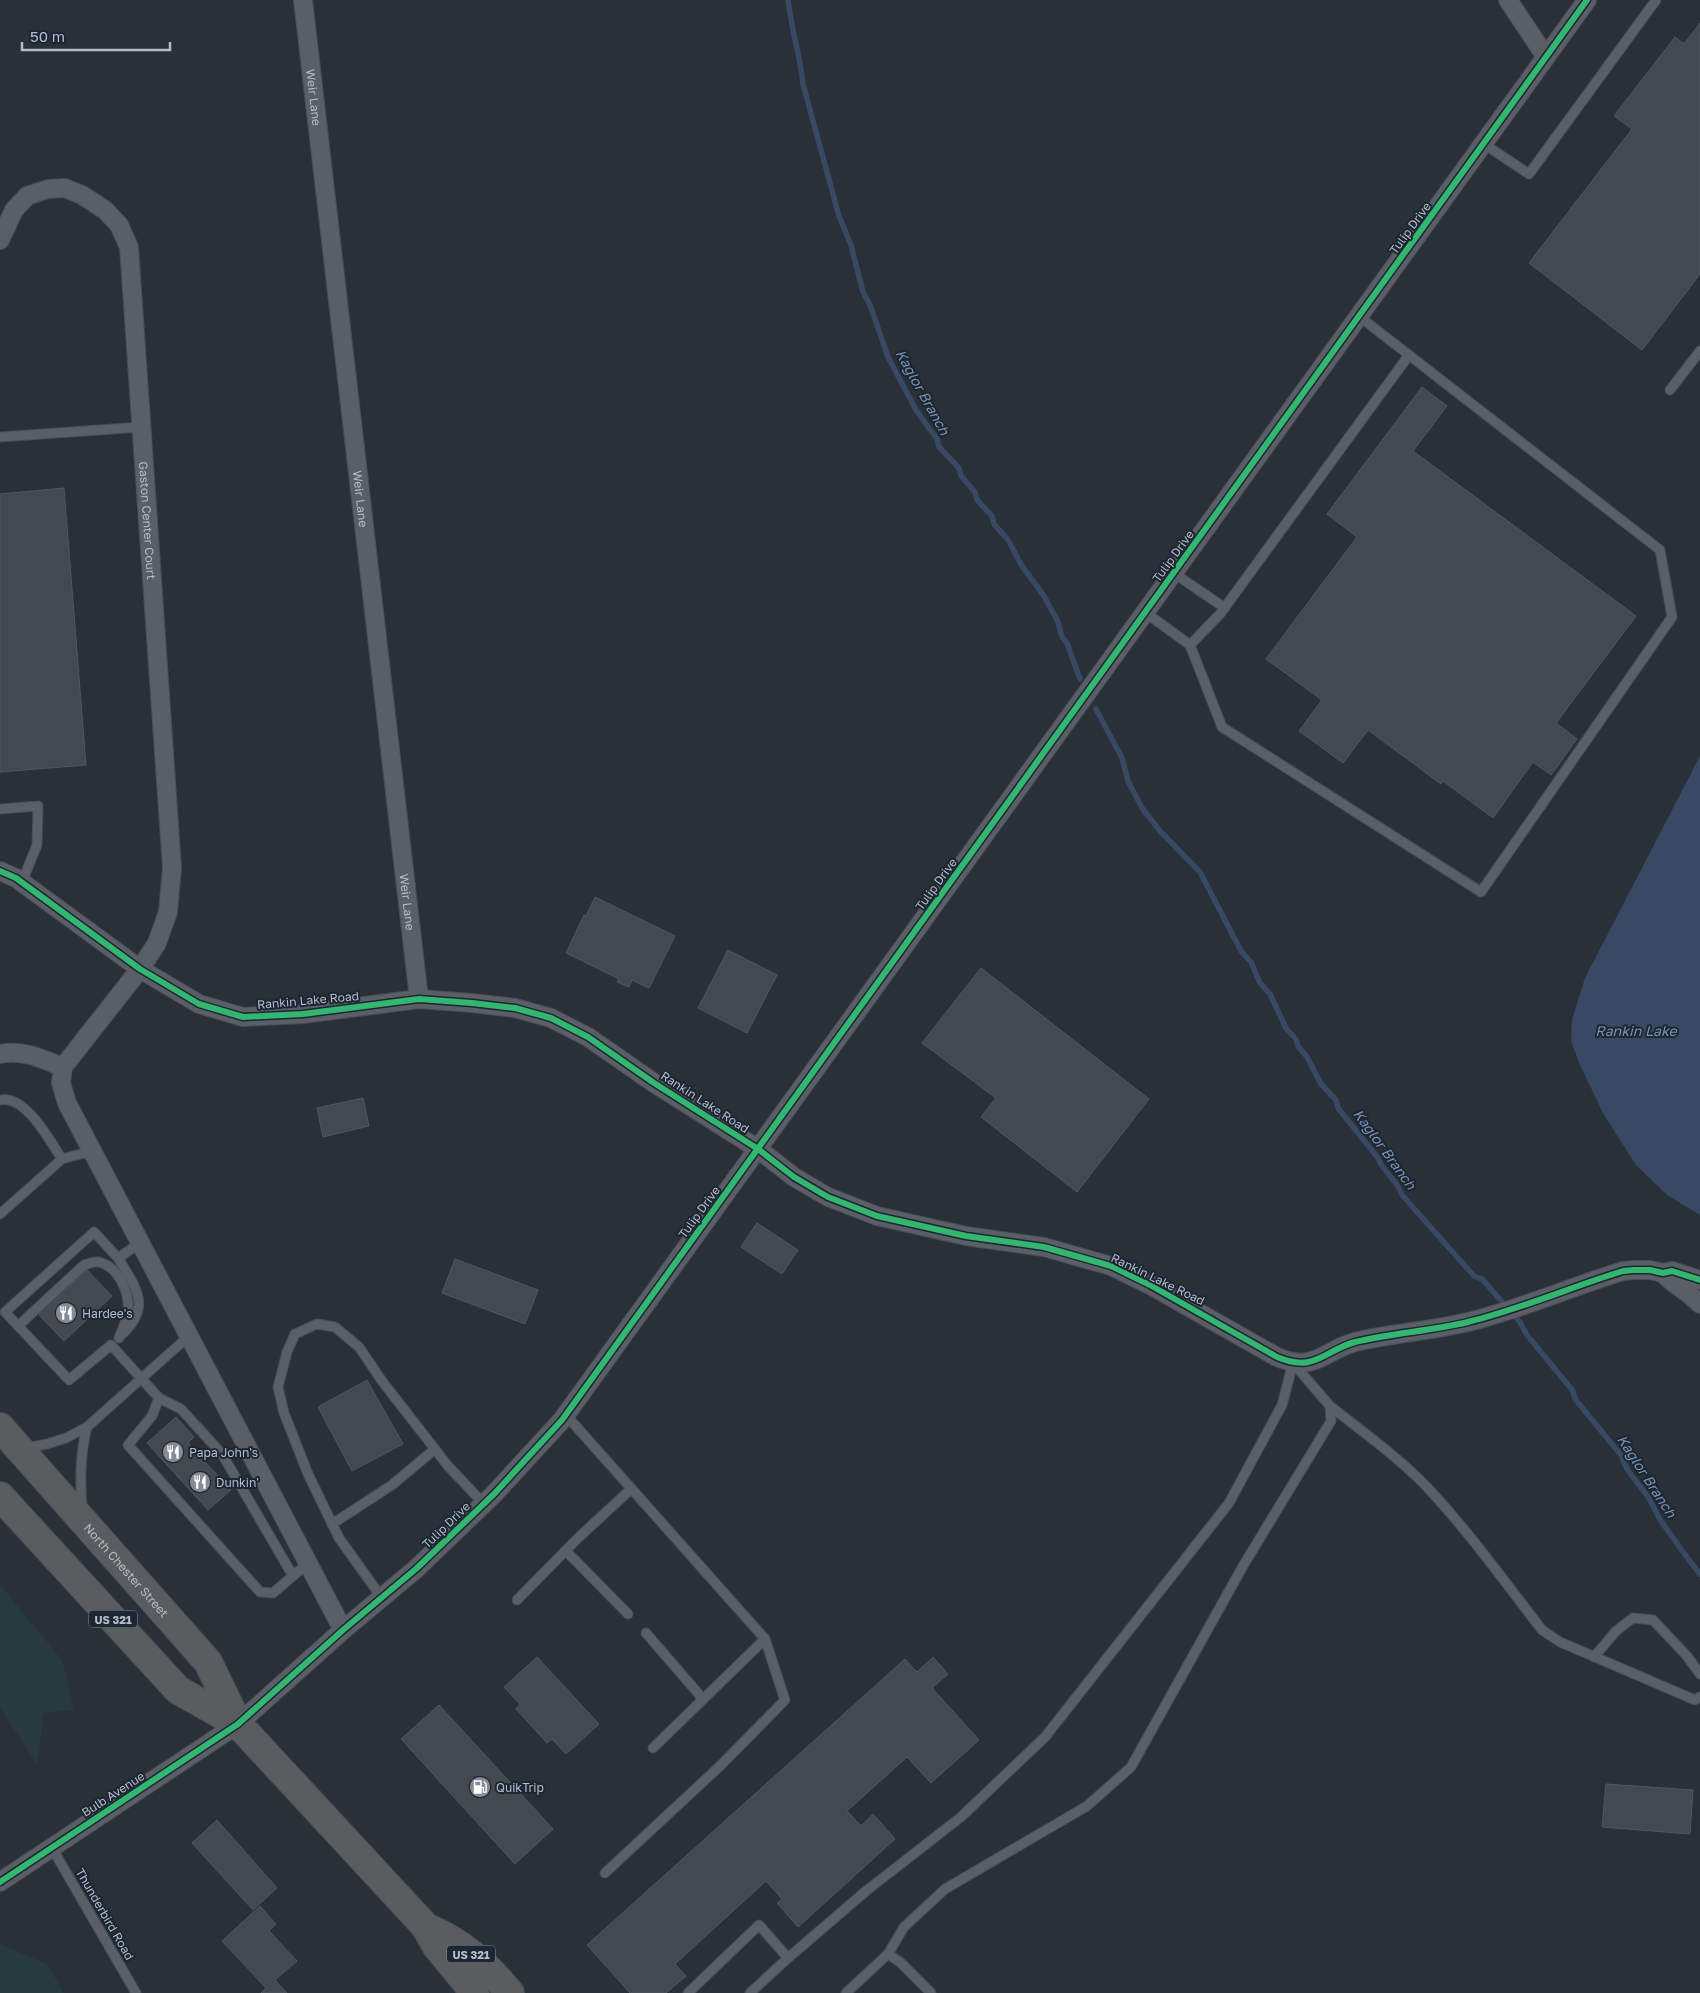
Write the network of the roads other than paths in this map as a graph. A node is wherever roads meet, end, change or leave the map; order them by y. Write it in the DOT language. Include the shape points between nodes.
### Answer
graph roads {
  1 [pos="303,0"];
  2 [pos="1508,0"];
  3 [pos="1587,0"];
  4 [pos="1656,0"];
  5 [pos="1546,57"];
  6 [pos="1484,144"];
  7 [pos="0,240"];
  8 [pos="1360,316"];
  9 [pos="1700,351"];
  10 [pos="1409,355"];
  11 [pos="1670,390"];
  12 [pos="141,427"];
  13 [pos="0,437"];
  14 [pos="1175,574"];
  15 [pos="1225,608"];
  16 [pos="1146,613"];
  17 [pos="1190,646"];
  18 [pos="0,809"];
  19 [pos="0,871"];
  20 [pos="22,882"];
  21 [pos="140,969"];
  22 [pos="419,999"];
  23 [pos="0,1054"];
  24 [pos="63,1067"];
  25 [pos="0,1100"];
  26 [pos="758,1149"];
  27 [pos="92,1151"];
  28 [pos="62,1159"];
  29 [pos="0,1214"];
  30 [pos="140,1243"];
  31 [pos="118,1258"];
  32 [pos="1664,1273"];
  33 [pos="1700,1280"];
  34 [pos="1700,1304"];
  35 [pos="18,1326"];
  36 [pos="189,1336"];
  37 [pos="119,1338"];
  38 [pos="111,1345"];
  39 [pos="1293,1363"];
  40 [pos="141,1380"];
  41 [pos="159,1398"];
  42 [pos="1330,1406"];
  43 [pos="566,1416"];
  44 [pos="0,1427"];
  45 [pos="87,1427"];
  46 [pos="10,1443"];
  47 [pos="435,1449"];
  48 [pos="631,1489"];
  49 [pos="0,1496"];
  50 [pos="484,1504"];
  51 [pos="83,1520"];
  52 [pos="332,1524"];
  53 [pos="566,1551"];
  54 [pos="308,1563"];
  55 [pos="293,1576"];
  56 [pos="382,1598"];
  57 [pos="517,1600"];
  58 [pos="628,1614"];
  59 [pos="342,1630"];
  60 [pos="646,1633"];
  61 [pos="765,1639"];
  62 [pos="1594,1657"];
  63 [pos="1700,1674"];
  64 [pos="1700,1697"];
  65 [pos="703,1698"];
  66 [pos="238,1724"];
  67 [pos="653,1748"];
  68 [pos="52,1848"];
  69 [pos="605,1872"];
  70 [pos="0,1882"];
  71 [pos="425,1926"];
  72 [pos="888,1954"];
  73 [pos="788,1958"];
  74 [pos="136,1993"];
  75 [pos="475,1993"];
  76 [pos="510,1993"];
  77 [pos="688,1993"];
  78 [pos="750,1993"];
  79 [pos="846,1993"];
  80 [pos="931,1993"];
  1 -- 22 [label="street, Weir Lane"];
  2 -- 5 [label="street"];
  3 -- 5 [label="street, Tulip Drive"];
  4 -- 6 [label="lane" via="1528,174"];
  5 -- 6 [label="street, Tulip Drive"];
  6 -- 8 [label="street, Tulip Drive"];
  7 -- 12 [label="street, Gaston Center Court" via="14,210 27,196 48,189 65,188 82,195 106,210 119,226 129,247"];
  8 -- 10 [label="lane"];
  8 -- 14 [label="street, Tulip Drive"];
  9 -- 11 [label="lane"];
  10 -- 15 [label="lane"];
  10 -- 17 [label="lane" via="1660,550 1672,617 1481,892 1222,727"];
  12 -- 13 [label="lane"];
  12 -- 21 [label="street, Gaston Center Court" via="172,868 168,912 157,943"];
  14 -- 15 [label="lane"];
  14 -- 16 [label="street, Tulip Drive"];
  15 -- 17 [label="lane"];
  16 -- 17 [label="lane"];
  16 -- 26 [label="street, Tulip Drive"];
  18 -- 20 [label="lane" via="38,806 37,845"];
  19 -- 20 [label="street, Rankin Lake Road"];
  20 -- 21 [label="street, Rankin Lake Road"];
  21 -- 22 [label="street, Rankin Lake Road" via="199,1004 243,1017 303,1014"];
  21 -- 24 [label="street, Gaston Center Court"];
  22 -- 26 [label="street, Rankin Lake Road" via="515,1008 551,1018 588,1037"];
  23 -- 24 [label="street" via="31,1055"];
  24 -- 27 [label="street" via="61,1083 67,1104"];
  25 -- 28 [label="lane" via="24,1106"];
  26 -- 39 [label="street, Rankin Lake Road" via="794,1177 828,1197 877,1216 966,1236 1044,1247 1111,1266"];
  26 -- 43 [label="street, Tulip Drive"];
  27 -- 28 [label="lane"];
  27 -- 30 [label="street"];
  28 -- 29 [label="lane"];
  30 -- 31 [label="lane"];
  30 -- 36 [label="street"];
  31 -- 35 [label="lane" via="94,1232 5,1312"];
  31 -- 37 [label="lane" via="137,1288 140,1308"];
  32 -- 33 [label="street" via="1672,1271"];
  32 -- 34 [label="street"];
  32 -- 39 [label="street" via="1623,1271 1467,1322 1357,1342 1317,1360"];
  35 -- 37 [label="lane" via="84,1265 97,1262 111,1267 127,1294 128,1313"];
  35 -- 38 [label="lane" via="68,1380"];
  36 -- 40 [label="lane"];
  36 -- 54 [label="street"];
  37 -- 38 [label="lane"];
  38 -- 40 [label="lane"];
  39 -- 42 [label="lane"];
  39 -- 73 [label="lane" via="1282,1405 1229,1503 1045,1737 961,1817 866,1891"];
  40 -- 41 [label="lane"];
  40 -- 45 [label="lane"];
  41 -- 55 [label="lane" via="182,1409 222,1454"];
  41 -- 55 [label="lane" via="152,1416 128,1444 260,1592 274,1593"];
  42 -- 62 [label="lane" via="1426,1486 1542,1630"];
  42 -- 72 [label="lane" via="1330,1421 1243,1566 1131,1767 1087,1806 945,1888 904,1927"];
  43 -- 48 [label="lane"];
  43 -- 50 [label="street, Tulip Drive"];
  44 -- 46 [label="highway, North Chester Street / US 321"];
  45 -- 46 [label="lane" via="57,1442"];
  45 -- 51 [label="lane" via="80,1476"];
  46 -- 51 [label="highway, North Chester Street / US 321"];
  47 -- 50 [label="lane"];
  47 -- 52 [label="lane" via="392,1485"];
  47 -- 52 [label="lane" via="360,1347 335,1327 317,1324 295,1334 278,1387 294,1440"];
  48 -- 53 [label="lane"];
  48 -- 61 [label="lane"];
  49 -- 66 [label="highway, North Chester Street / US 321" via="178,1690"];
  50 -- 56 [label="street, Tulip Drive"];
  51 -- 66 [label="highway, North Chester Street / US 321" via="208,1662"];
  52 -- 56 [label="lane"];
  53 -- 57 [label="lane"];
  53 -- 58 [label="lane"];
  54 -- 55 [label="lane"];
  54 -- 59 [label="street"];
  56 -- 59 [label="street, Tulip Drive"];
  59 -- 66 [label="street, Tulip Drive"];
  60 -- 65 [label="lane"];
  61 -- 65 [label="lane"];
  61 -- 69 [label="lane" via="786,1700"];
  62 -- 63 [label="lane" via="1632,1618 1653,1620 1688,1656"];
  62 -- 64 [label="lane" via="1694,1700"];
  65 -- 67 [label="lane"];
  66 -- 68 [label="street, Bulb Avenue"];
  66 -- 71 [label="highway, North Chester Street / US 321"];
  68 -- 70 [label="street, Bulb Avenue"];
  68 -- 74 [label="lane, Thunderbird Road"];
  71 -- 75 [label="highway, North Chester Street / US 321" via="437,1947"];
  71 -- 76 [label="highway, North Chester Street / US 321" via="449,1937 491,1970"];
  72 -- 79 [label="lane"];
  72 -- 80 [label="lane"];
  73 -- 77 [label="lane" via="759,1925"];
  73 -- 78 [label="lane"];
}
